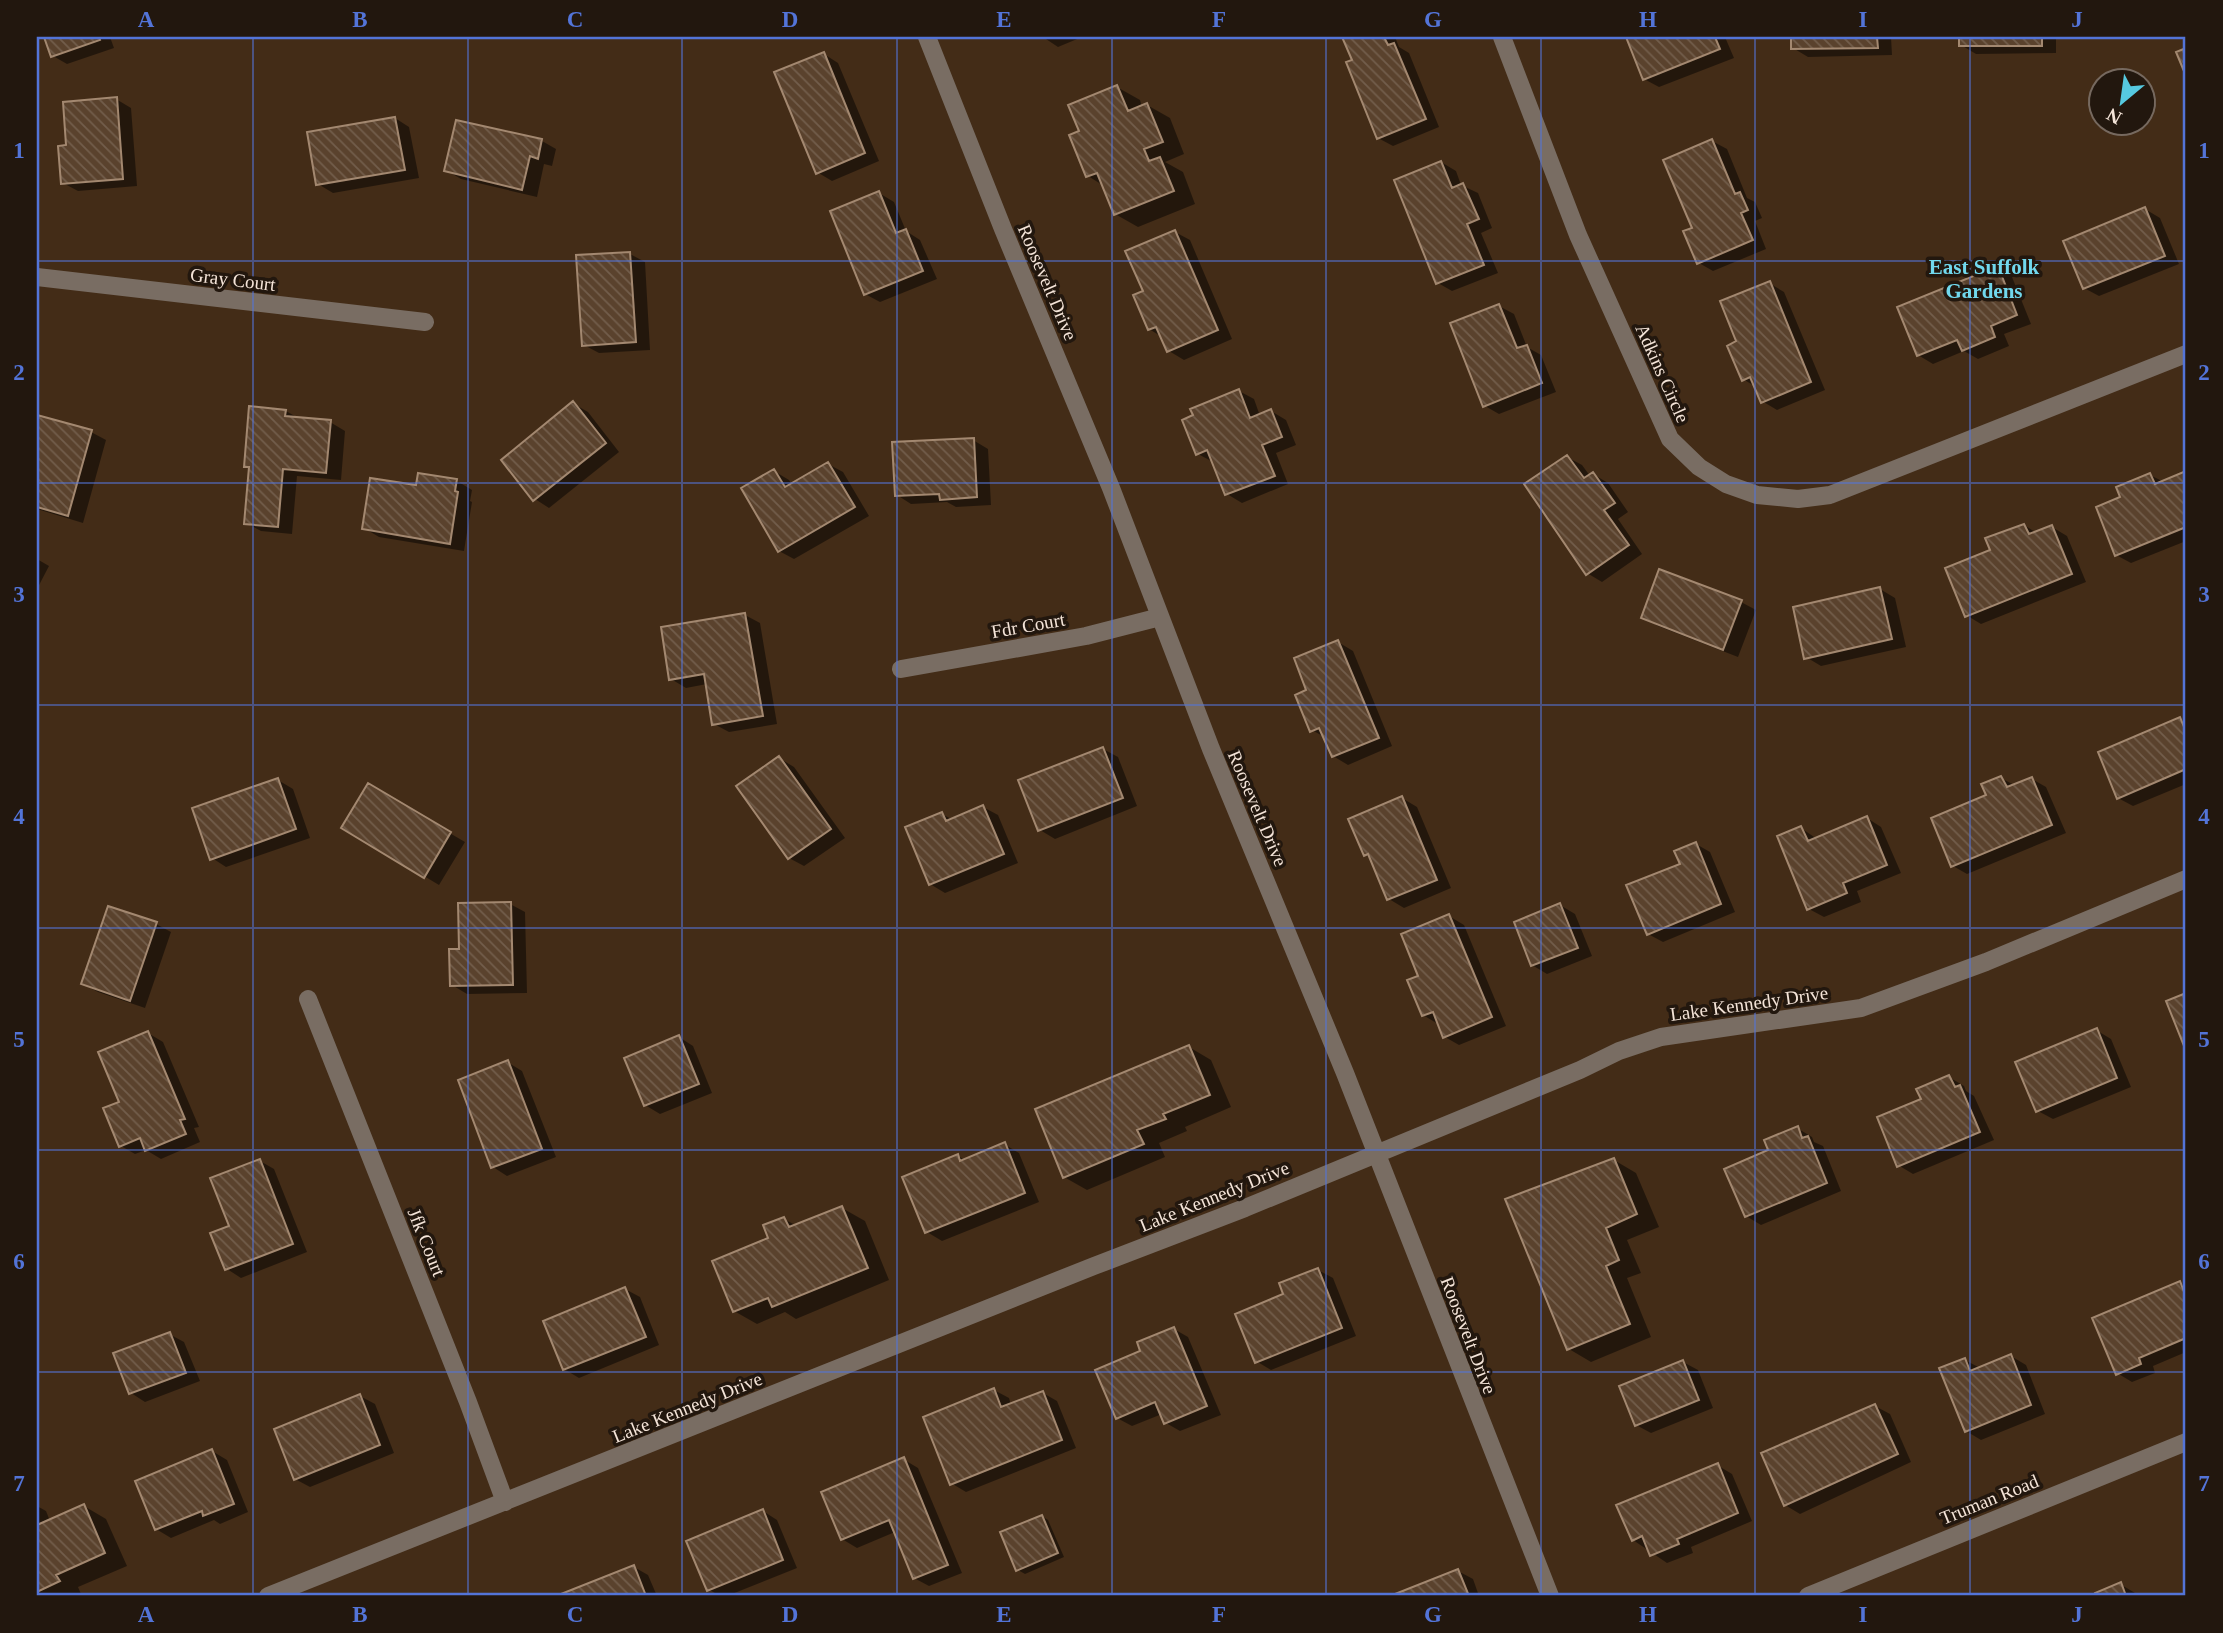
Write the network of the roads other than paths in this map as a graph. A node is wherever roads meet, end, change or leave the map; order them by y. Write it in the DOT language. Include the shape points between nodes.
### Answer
graph roads {
  1 [pos="927,37"];
  2 [pos="1502,37"];
  3 [pos="37,277"];
  4 [pos="425,322"];
  5 [pos="2186,354"];
  6 [pos="1160,617"];
  7 [pos="901,669"];
  8 [pos="2186,879"];
  9 [pos="308,999"];
  10 [pos="1375,1153"];
  11 [pos="2186,1442"];
  12 [pos="505,1502"];
  13 [pos="268,1596"];
  14 [pos="1550,1596"];
  15 [pos="1808,1596"];
  1 -- 6 [label="street, Roosevelt Drive"];
  2 -- 5 [label="street, Adkins Circle" via="1578,235 1670,439 1699,467 1726,484 1757,495 1798,499 1830,495"];
  3 -- 4 [label="street, Gray Court"];
  6 -- 7 [label="street, Fdr Court" via="1086,636"];
  6 -- 10 [label="street, Roosevelt Drive"];
  8 -- 10 [label="street, Lake Kennedy Drive" via="1986,962 1861,1007 1661,1037 1619,1051"];
  9 -- 12 [label="street, Jfk Court"];
  10 -- 12 [label="street, Lake Kennedy Drive"];
  10 -- 14 [label="street, Roosevelt Drive"];
  11 -- 15 [label="street, Truman Road"];
  12 -- 13 [label="street, Lake Kennedy Drive"];
}
